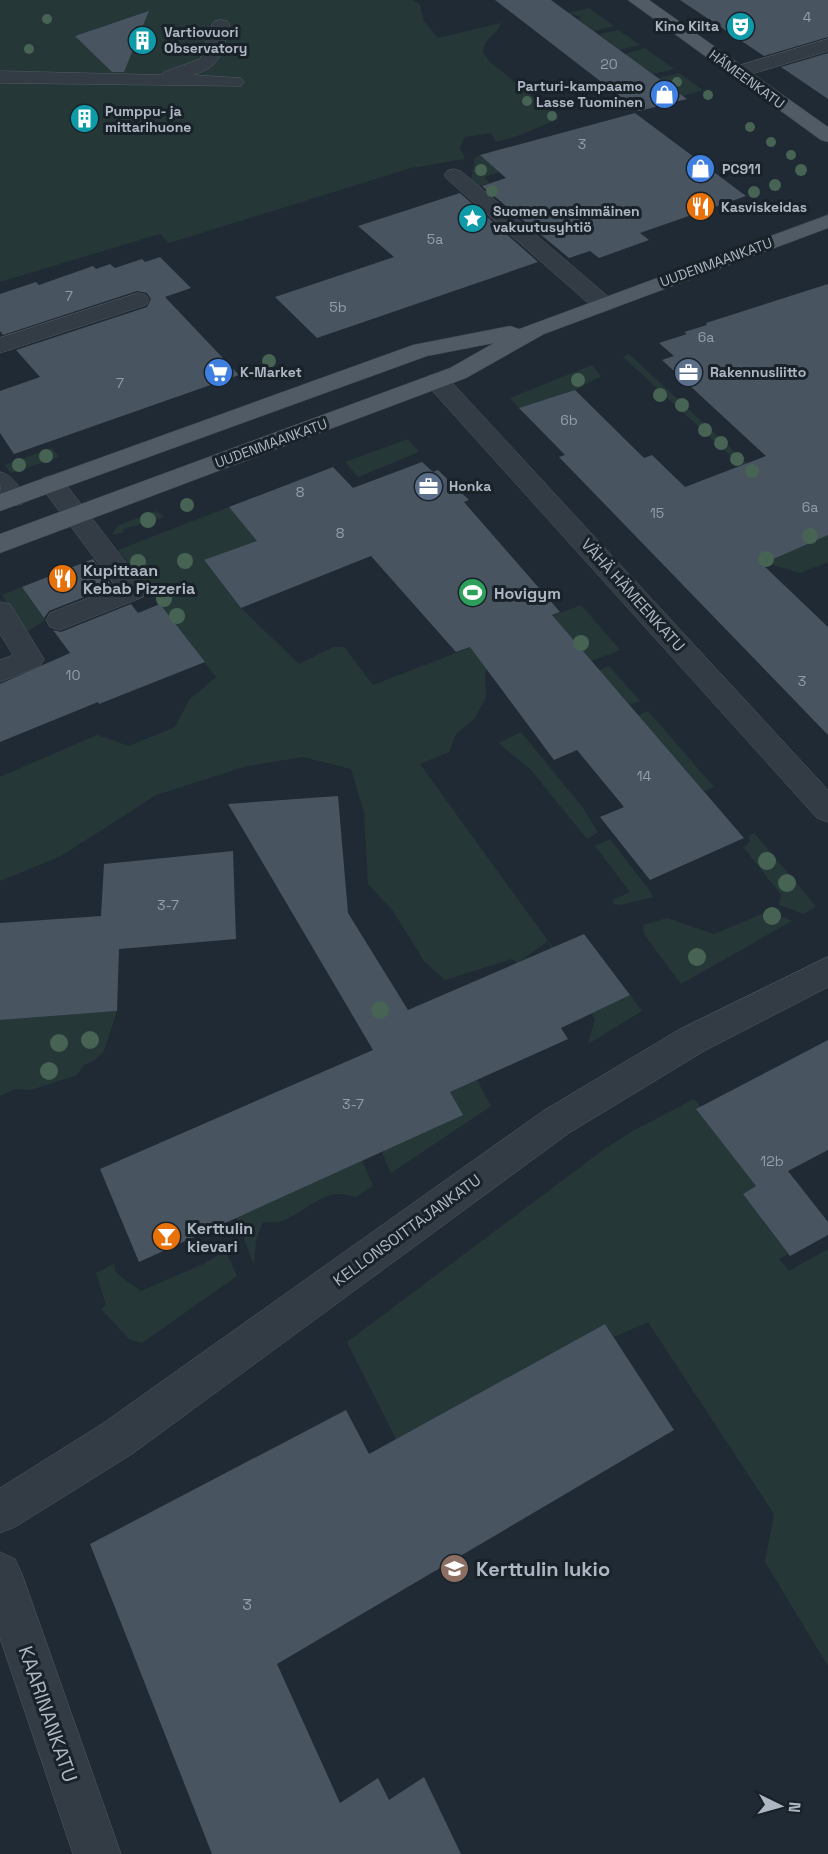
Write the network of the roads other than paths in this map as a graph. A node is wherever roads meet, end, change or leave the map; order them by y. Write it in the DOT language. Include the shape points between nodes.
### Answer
graph roads {
  1 [pos="637,0"];
  2 [pos="222,25"];
  3 [pos="828,45"];
  4 [pos="738,72"];
  5 [pos="0,77"];
  6 [pos="161,79"];
  7 [pos="234,82"];
  8 [pos="828,136"];
  9 [pos="454,175"];
  10 [pos="828,221"];
  11 [pos="138,300"];
  12 [pos="603,304"];
  13 [pos="536,329"];
  14 [pos="0,346"];
  15 [pos="437,381"];
  16 [pos="51,484"];
  17 [pos="4,494"];
  18 [pos="76,516"];
  19 [pos="0,544"];
  20 [pos="0,611"];
  21 [pos="60,620"];
  22 [pos="0,672"];
  23 [pos="828,810"];
  24 [pos="828,971"];
  25 [pos="0,1512"];
  26 [pos="0,1574"];
  27 [pos="97,1854"];
  1 -- 4 [label="main road, HÄMEENKATU"];
  2 -- 6 [label="street" via="208,62"];
  3 -- 4 [label="street"];
  4 -- 8 [label="main road, HÄMEENKATU"];
  5 -- 6 [label="street"];
  6 -- 7 [label="street"];
  9 -- 12 [label="street"];
  10 -- 12 [label="main road, UUDENMAANKATU"];
  11 -- 14 [label="street"];
  12 -- 13 [label="main road, UUDENMAANKATU"];
  13 -- 15 [label="main road, UUDENMAANKATU"];
  13 -- 16 [label="main road, UUDENMAANKATU" via="421,350"];
  15 -- 18 [label="main road, UUDENMAANKATU"];
  15 -- 23 [label="street, VÄHÄ HÄMEENKATU"];
  16 -- 17 [label="main road, UUDENMAANKATU"];
  16 -- 18 [label="street"];
  18 -- 19 [label="main road, UUDENMAANKATU"];
  18 -- 21 [label="street" via="133,590"];
  20 -- 22 [label="street" via="30,660"];
  24 -- 25 [label="street, KELLONSOITTAJANKATU" via="692,1040 556,1122 117,1439"];
  26 -- 27 [label="street, KAARINANKATU"];
}
